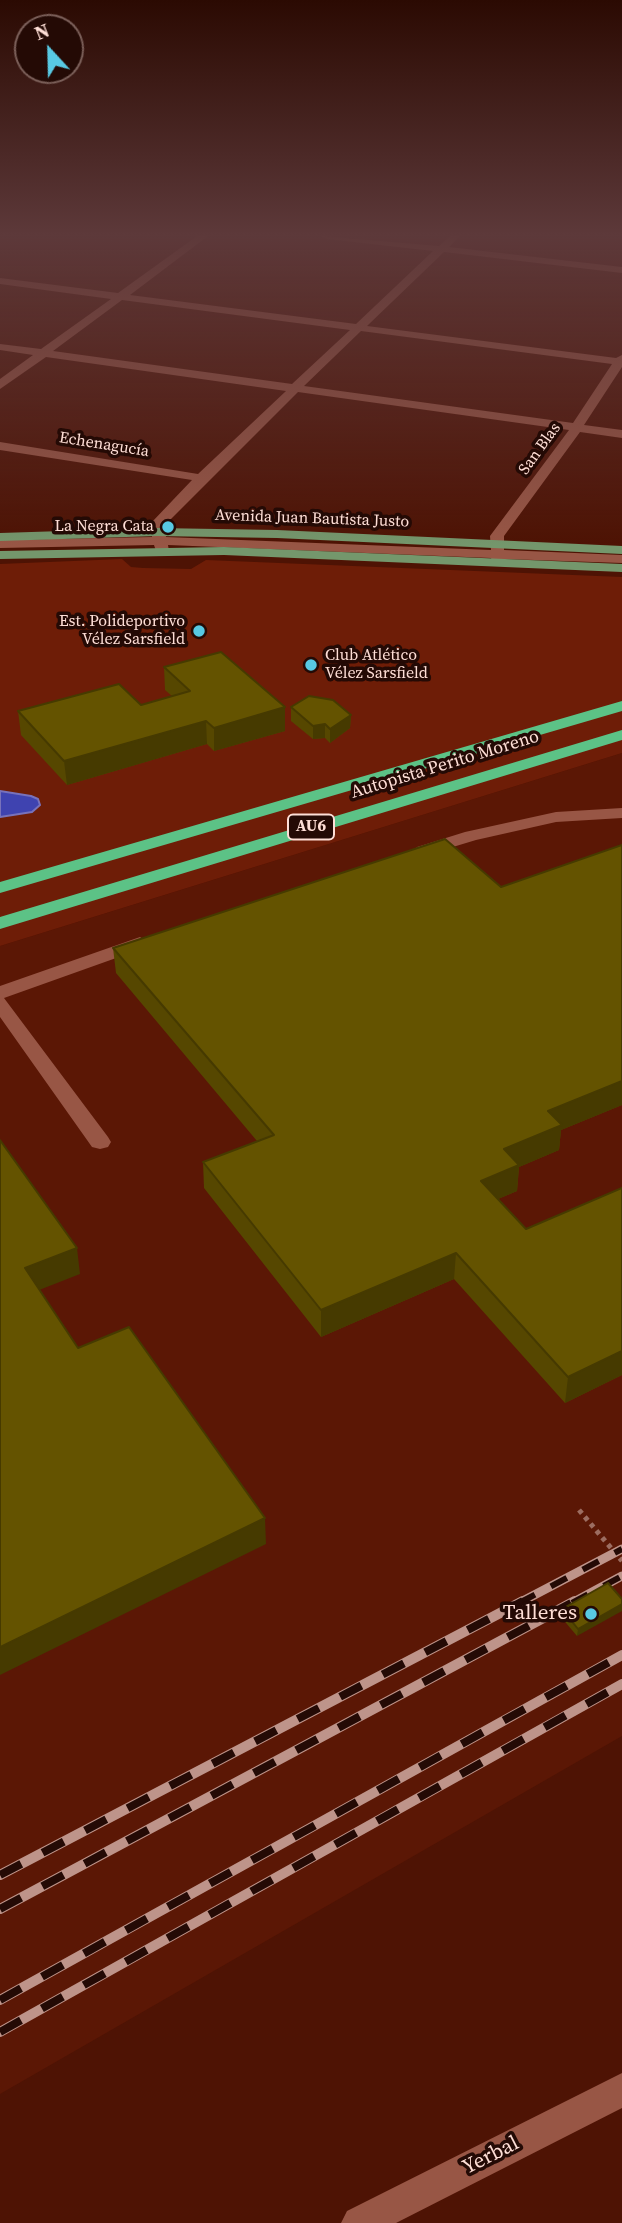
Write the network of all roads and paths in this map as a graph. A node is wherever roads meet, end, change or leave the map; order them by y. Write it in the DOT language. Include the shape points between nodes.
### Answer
graph roads {
  1 [pos="61,340"];
  2 [pos="346,340"];
  3 [pos="455,340"];
  4 [pos="0,347"];
  5 [pos="43,353"];
  6 [pos="621,360"];
  7 [pos="0,385"];
  8 [pos="294,389"];
  9 [pos="577,428"];
  10 [pos="622,434"];
  11 [pos="0,446"];
  12 [pos="201,478"];
  13 [pos="0,537"];
  14 [pos="159,541"];
  15 [pos="0,544"];
  16 [pos="622,550"];
  17 [pos="498,553"];
  18 [pos="0,555"];
  19 [pos="622,559"];
  20 [pos="622,568"];
  21 [pos="622,706"];
  22 [pos="622,735"];
  23 [pos="622,813"];
  24 [pos="405,857"];
  25 [pos="0,888"];
  26 [pos="0,923"];
  27 [pos="155,938"];
  28 [pos="0,993"];
  29 [pos="0,1003"];
  30 [pos="100,1142"];
  31 [pos="579,1510"];
  32 [pos="622,1561"];
  33 [pos="622,2090"];
  34 [pos="359,2223"];
  1 -- 5 [label="street"];
  2 -- 8 [label="street"];
  3 -- 6 [label="street"];
  4 -- 5 [label="street"];
  5 -- 7 [label="street"];
  5 -- 8 [label="street"];
  6 -- 9 [label="street, San Blas"];
  8 -- 9 [label="street"];
  8 -- 12 [label="street"];
  9 -- 10 [label="street"];
  9 -- 17 [label="street, San Blas" via="498,536"];
  11 -- 12 [label="street, Echenagucía"];
  12 -- 14 [label="street" via="157,526"];
  13 -- 14 [label="main road, Avenida Juan Bautista Justo"];
  14 -- 15 [label="street"];
  14 -- 17 [label="main road, Avenida Juan Bautista Justo"];
  14 -- 18 [label="main road, Avenida Juan Bautista Justo"];
  16 -- 17 [label="main road, Avenida Juan Bautista Justo"];
  17 -- 19 [label="street"];
  17 -- 20 [label="main road, Avenida Juan Bautista Justo"];
  21 -- 25 [label="highway, Autopista Perito Moreno / AU6"];
  22 -- 26 [label="highway, Autopista Perito Moreno / AU6"];
  23 -- 24 [label="street" via="556,817"];
  27 -- 28 [label="street"];
  29 -- 30 [label="street"];
  31 -- 32 [label="path"];
  33 -- 34 [label="street, Yerbal"];
}
